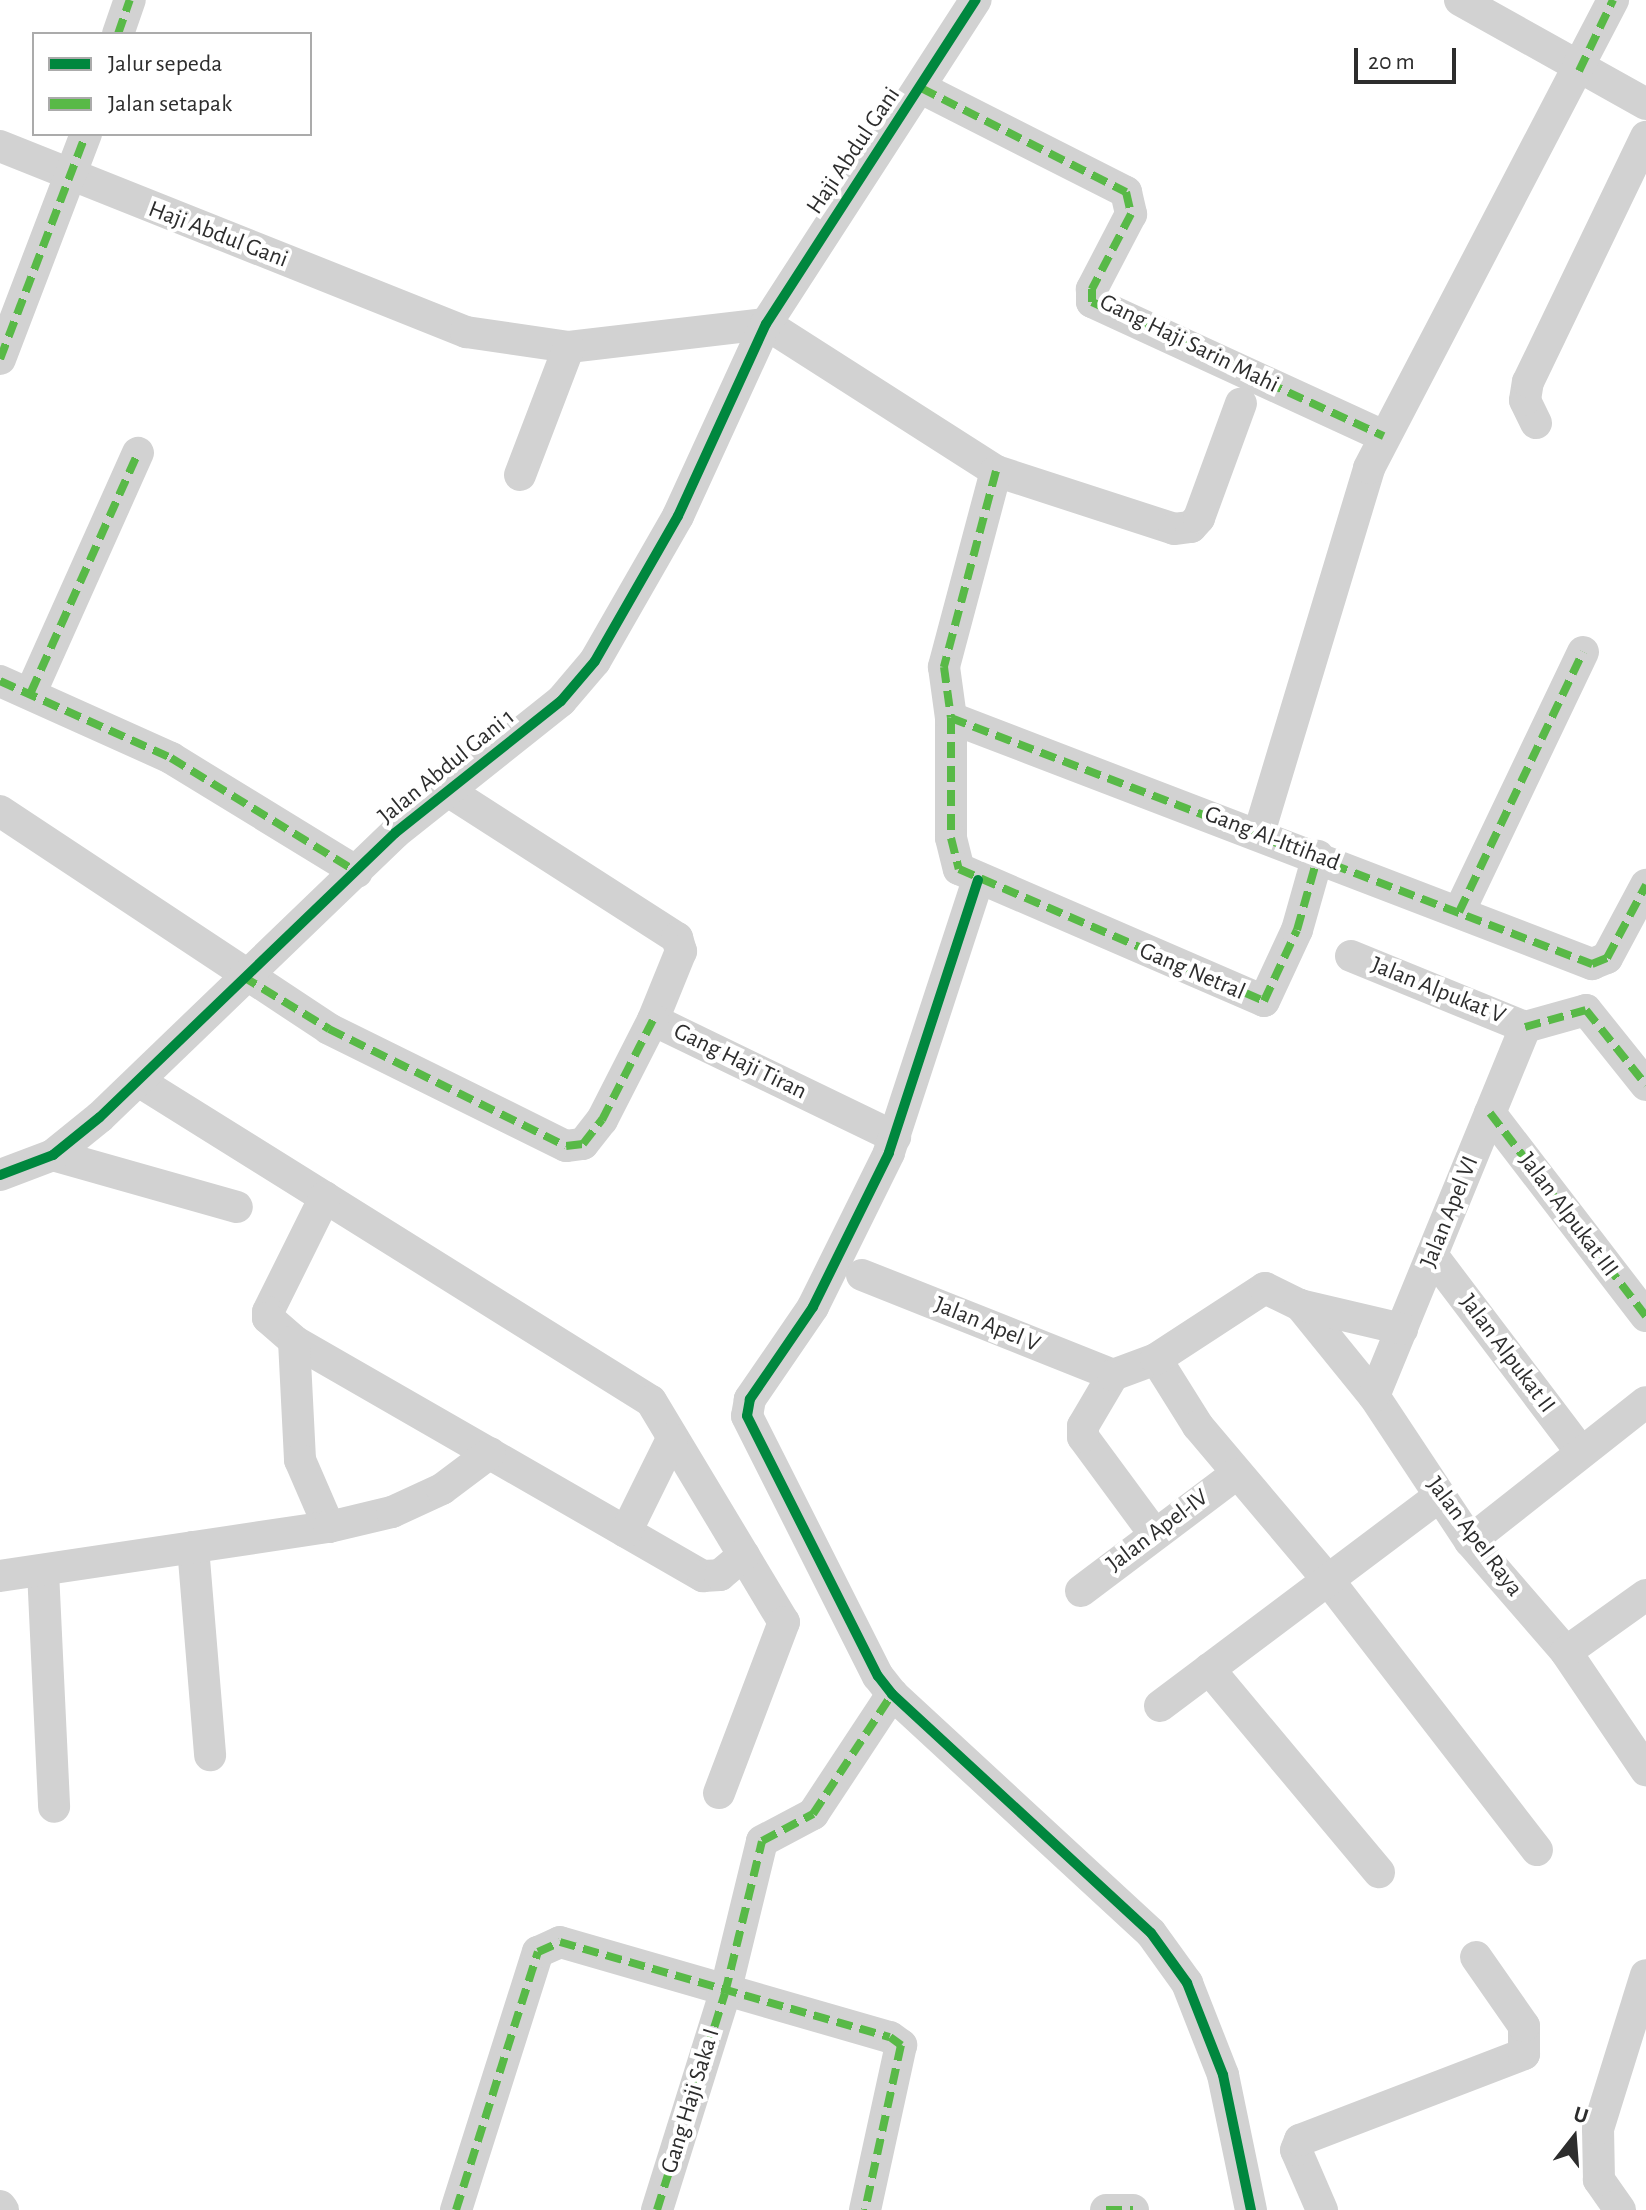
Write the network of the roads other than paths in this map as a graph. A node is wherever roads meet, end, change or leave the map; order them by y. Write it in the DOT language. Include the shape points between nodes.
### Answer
graph roads {
  1 [pos="130,0"];
  2 [pos="976,0"];
  3 [pos="1460,0"];
  4 [pos="1613,0"];
  5 [pos="119,32"];
  6 [pos="1579,71"];
  7 [pos="921,88"];
  8 [pos="1646,104"];
  9 [pos="85,136"];
  10 [pos="1646,137"];
  11 [pos="0,146"];
  12 [pos="71,178"];
  13 [pos="766,324"];
  14 [pos="569,347"];
  15 [pos="0,359"];
  16 [pos="1241,403"];
  17 [pos="1536,423"];
  18 [pos="1384,436"];
  19 [pos="138,453"];
  20 [pos="996,471"];
  21 [pos="520,475"];
  22 [pos="1583,652"];
  23 [pos="0,681"];
  24 [pos="31,692"];
  25 [pos="951,718"];
  26 [pos="445,789"];
  27 [pos="0,811"];
  28 [pos="1259,833"];
  29 [pos="1318,856"];
  30 [pos="357,872"];
  31 [pos="978,880"];
  32 [pos="1646,885"];
  33 [pos="1459,912"];
  34 [pos="1351,956"];
  35 [pos="242,976"];
  36 [pos="653,1020"];
  37 [pos="1525,1027"];
  38 [pos="140,1082"];
  39 [pos="1646,1085"];
  40 [pos="1490,1113"];
  41 [pos="895,1137"];
  42 [pos="53,1155"];
  43 [pos="0,1175"];
  44 [pos="325,1197"];
  45 [pos="237,1207"];
  46 [pos="1432,1255"];
  47 [pos="862,1275"];
  48 [pos="1300,1305"];
  49 [pos="1646,1316"];
  50 [pos="1402,1329"];
  51 [pos="294,1341"];
  52 [pos="1156,1359"];
  53 [pos="1113,1375"];
  54 [pos="1374,1396"];
  55 [pos="1646,1402"];
  56 [pos="672,1439"];
  57 [pos="1581,1452"];
  58 [pos="490,1453"];
  59 [pos="1236,1474"];
  60 [pos="1440,1496"];
  61 [pos="329,1527"];
  62 [pos="626,1532"];
  63 [pos="1153,1532"];
  64 [pos="1470,1541"];
  65 [pos="193,1547"];
  66 [pos="744,1555"];
  67 [pos="43,1571"];
  68 [pos="0,1576"];
  69 [pos="1329,1581"];
  70 [pos="1081,1591"];
  71 [pos="1646,1595"];
  72 [pos="1566,1652"];
  73 [pos="1209,1669"];
  74 [pos="892,1694"];
  75 [pos="1160,1706"];
  76 [pos="210,1755"];
  77 [pos="1645,1768"];
  78 [pos="719,1793"];
  79 [pos="54,1807"];
  80 [pos="1537,1850"];
  81 [pos="1379,1872"];
  82 [pos="1476,1957"];
  83 [pos="1646,1975"];
  84 [pos="725,1993"];
  85 [pos="1641,2015"];
  86 [pos="456,2210"];
  87 [pos="657,2210"];
  88 [pos="865,2210"];
  89 [pos="1106,2210"];
  90 [pos="1133,2210"];
  91 [pos="1251,2210"];
  92 [pos="1322,2210"];
  93 [pos="1620,2210"];
  1 -- 5 [label="street"];
  2 -- 7 [label="street, Haji Abdul Gani"];
  3 -- 6 [label="street"];
  4 -- 6 [label="street"];
  6 -- 8 [label="street"];
  6 -- 18 [label="street"];
  7 -- 13 [label="street, Haji Abdul Gani"];
  7 -- 18 [label="street, Gang Haji Sarin Mahi" via="1126,192 1131,214 1092,289 1092,302"];
  9 -- 12 [label="street"];
  10 -- 17 [label="street" via="1528,382 1525,400"];
  11 -- 12 [label="street, Haji Abdul Gani"];
  12 -- 14 [label="street, Haji Abdul Gani" via="466,332"];
  12 -- 15 [label="street"];
  13 -- 14 [label="street, Haji Abdul Gani"];
  13 -- 20 [label="street"];
  13 -- 26 [label="street, Jalan Abdul Gani 1" via="678,516 595,661 561,701"];
  14 -- 21 [label="street"];
  16 -- 20 [label="street" via="1191,527 1174,529"];
  18 -- 28 [label="street" via="1369,468"];
  19 -- 24 [label="street"];
  20 -- 25 [label="street" via="944,667"];
  22 -- 33 [label="street"];
  23 -- 24 [label="street"];
  24 -- 30 [label="street" via="215,782"];
  25 -- 28 [label="street, Gang Al-Ittihad"];
  25 -- 31 [label="street" via="954,861"];
  26 -- 30 [label="street, Jalan Abdul Gani 1"];
  26 -- 36 [label="street, Gang Haji Tiran" via="677,938 681,951"];
  27 -- 35 [label="street"];
  28 -- 29 [label="street, Gang Al-Ittihad"];
  29 -- 31 [label="street, Gang Netral" via="1297,930 1264,1001"];
  29 -- 33 [label="street, Gang Al-Ittihad"];
  30 -- 35 [label="street, Jalan Abdul Gani 1"];
  31 -- 41 [label="street"];
  32 -- 33 [label="street, Gang Al-Ittihad" via="1607,958 1592,964"];
  34 -- 37 [label="street, Jalan Alpukat V"];
  35 -- 36 [label="street" via="329,1029 566,1146 583,1144 602,1120"];
  35 -- 38 [label="street, Jalan Abdul Gani 1"];
  36 -- 41 [label="street, Gang Haji Tiran"];
  37 -- 39 [label="street" via="1586,1010"];
  37 -- 40 [label="street, Jalan Apel VI"];
  38 -- 42 [label="street, Jalan Abdul Gani 1"];
  38 -- 44 [label="street"];
  40 -- 46 [label="street, Jalan Apel VI"];
  40 -- 49 [label="street, Jalan Alpukat III"];
  41 -- 74 [label="street" via="813,1307 750,1399 747,1416 878,1676"];
  42 -- 43 [label="street, Jalan Abdul Gani 1"];
  42 -- 45 [label="street"];
  44 -- 51 [label="street" via="268,1312 268,1318"];
  44 -- 56 [label="street" via="635,1387 651,1401"];
  46 -- 50 [label="street, Jalan Apel VI"];
  46 -- 57 [label="street, Jalan Alpukat II"];
  47 -- 53 [label="street, Jalan Apel V"];
  48 -- 50 [label="street"];
  48 -- 52 [label="street" via="1265,1288"];
  48 -- 54 [label="street, Jalan Apel Raya"];
  50 -- 54 [label="street, Jalan Apel VI"];
  51 -- 58 [label="street"];
  51 -- 61 [label="street" via="300,1460"];
  52 -- 53 [label="street"];
  52 -- 59 [label="street"];
  53 -- 63 [label="street" via="1083,1426 1083,1437"];
  54 -- 60 [label="street, Jalan Apel Raya"];
  55 -- 57 [label="street"];
  56 -- 62 [label="street"];
  56 -- 66 [label="street"];
  57 -- 64 [label="street"];
  58 -- 61 [label="street" via="442,1489 392,1512"];
  58 -- 62 [label="street"];
  59 -- 63 [label="street, Jalan Apel-IV"];
  59 -- 69 [label="street"];
  60 -- 64 [label="street, Jalan Apel Raya"];
  60 -- 69 [label="street"];
  61 -- 65 [label="street"];
  62 -- 66 [label="street" via="703,1576 720,1575"];
  63 -- 70 [label="street, Jalan Apel-IV"];
  64 -- 72 [label="street, Jalan Apel Raya"];
  65 -- 67 [label="street"];
  65 -- 76 [label="street"];
  66 -- 78 [label="street" via="784,1622"];
  67 -- 68 [label="street"];
  67 -- 79 [label="street"];
  69 -- 73 [label="street"];
  69 -- 80 [label="street"];
  71 -- 72 [label="street"];
  72 -- 77 [label="street, Jalan Apel Raya"];
  73 -- 75 [label="street"];
  73 -- 81 [label="street"];
  74 -- 84 [label="street, Gang Haji Saka I" via="813,1814 762,1841"];
  74 -- 91 [label="street" via="1151,1933 1187,1983 1223,2075"];
  82 -- 92 [label="street" via="1524,2026 1524,2054 1300,2140 1296,2150"];
  83 -- 85 [label="street"];
  84 -- 86 [label="street" via="560,1942 545,1946 538,1952"];
  84 -- 87 [label="street, Gang Haji Saka I"];
  84 -- 88 [label="street" via="890,2037 901,2045"];
  85 -- 93 [label="street" via="1598,2129 1599,2180"];
  89 -- 90 [label="street"];
}
